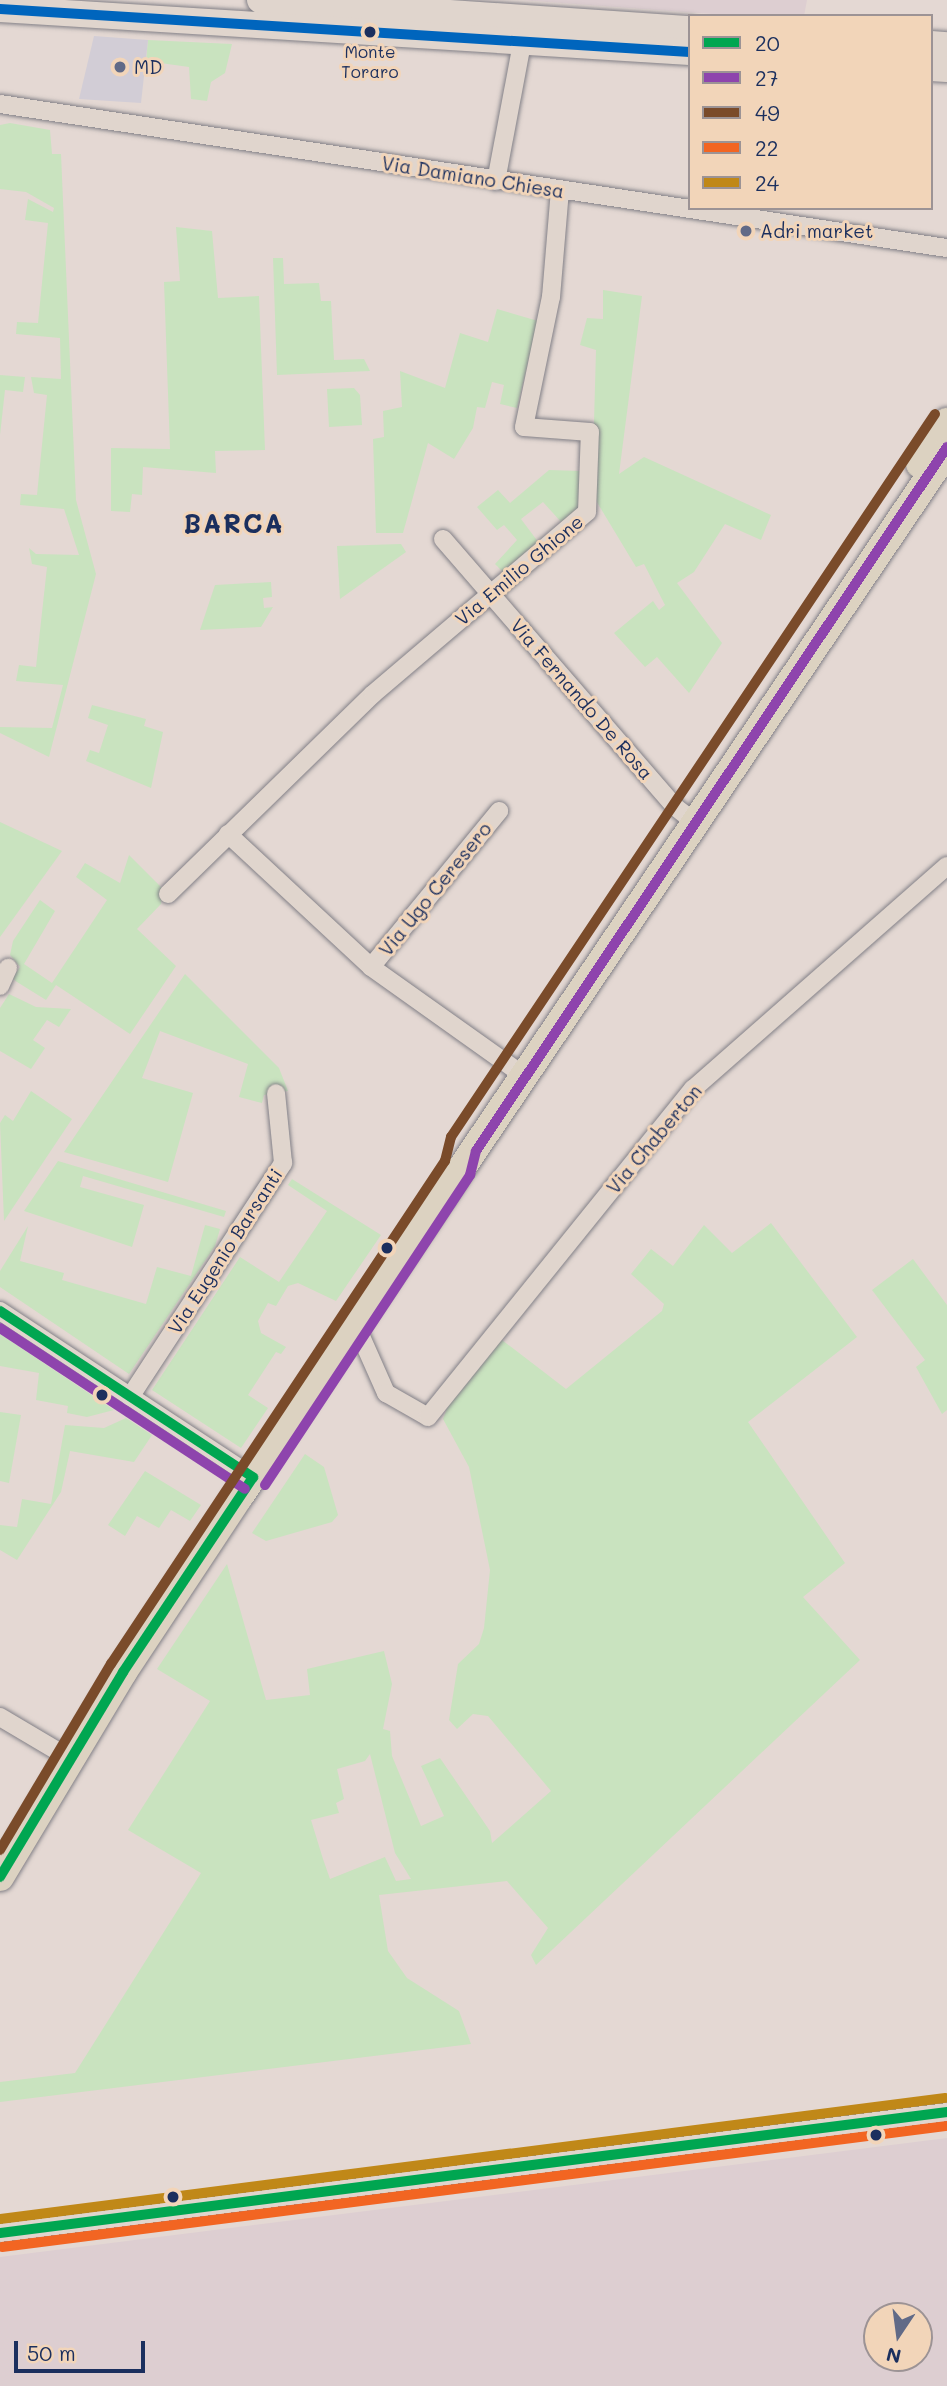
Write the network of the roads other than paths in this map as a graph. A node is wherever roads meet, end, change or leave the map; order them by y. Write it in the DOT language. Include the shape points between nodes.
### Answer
graph roads {
  1 [pos="260,0"];
  2 [pos="0,9"];
  3 [pos="513,20"];
  4 [pos="688,29"];
  5 [pos="688,52"];
  6 [pos="0,104"];
  7 [pos="496,181"];
  8 [pos="560,190"];
  9 [pos="688,209"];
  10 [pos="693,210"];
  11 [pos="947,248"];
  12 [pos="944,445"];
  13 [pos="443,539"];
  14 [pos="491,593"];
  15 [pos="499,811"];
  16 [pos="691,819"];
  17 [pos="228,834"];
  18 [pos="947,866"];
  19 [pos="168,894"];
  20 [pos="371,967"];
  21 [pos="8,968"];
  22 [pos="0,986"];
  23 [pos="520,1073"];
  24 [pos="276,1093"];
  25 [pos="0,1311"];
  26 [pos="355,1323"];
  27 [pos="130,1398"];
  28 [pos="253,1476"];
  29 [pos="0,1717"];
  30 [pos="69,1758"];
  31 [pos="0,1877"];
  32 [pos="947,2112"];
  33 [pos="0,2232"];
  1 -- 3 [label="main road"];
  2 -- 3 [label="main road"];
  3 -- 4 [label="main road"];
  3 -- 5 [label="main road"];
  3 -- 7 [label="street"];
  6 -- 7 [label="street, Via Damiano Chiesa"];
  7 -- 8 [label="street, Via Damiano Chiesa"];
  8 -- 9 [label="street, Via Damiano Chiesa"];
  8 -- 14 [label="street, Via Emilio Ghione" via="551,297 524,427 590,432 587,512"];
  10 -- 11 [label="street, Via Damiano Chiesa"];
  12 -- 16 [label="main road"];
  13 -- 14 [label="street, Via Fernando De Rosa"];
  14 -- 16 [label="street, Via Fernando De Rosa"];
  14 -- 17 [label="street, Via Emilio Ghione" via="373,694"];
  15 -- 20 [label="street, Via Ugo Ceresero"];
  16 -- 23 [label="main road"];
  17 -- 19 [label="street, Via Emilio Ghione"];
  17 -- 20 [label="street, Via Ugo Ceresero"];
  18 -- 26 [label="street, Via Chaberton" via="693,1089 428,1417 386,1393"];
  20 -- 23 [label="street, Via Ugo Ceresero"];
  21 -- 22 [label="street"];
  23 -- 26 [label="main road" via="476,1153 458,1167"];
  24 -- 27 [label="street, Via Eugenio Barsanti" via="283,1163"];
  25 -- 27 [label="street"];
  26 -- 28 [label="main road"];
  27 -- 28 [label="street"];
  28 -- 30 [label="main road"];
  29 -- 30 [label="street"];
  30 -- 31 [label="main road"];
  32 -- 33 [label="street"];
}
